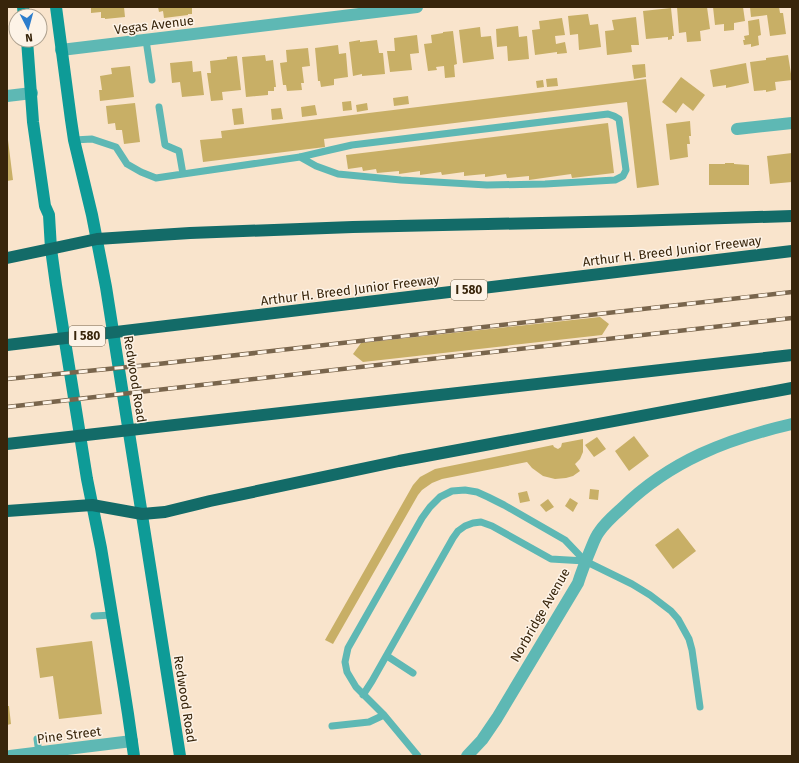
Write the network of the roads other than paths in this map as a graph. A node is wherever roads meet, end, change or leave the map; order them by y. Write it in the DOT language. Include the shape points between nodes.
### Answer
graph roads {
  1 [pos="56,7"];
  2 [pos="417,7"];
  3 [pos="146,40"];
  4 [pos="28,48"];
  5 [pos="61,50"];
  6 [pos="152,80"];
  7 [pos="32,93"];
  8 [pos="7,96"];
  9 [pos="160,107"];
  10 [pos="792,123"];
  11 [pos="737,129"];
  12 [pos="74,140"];
  13 [pos="300,157"];
  14 [pos="183,174"];
  15 [pos="792,216"];
  16 [pos="97,239"];
  17 [pos="51,249"];
  18 [pos="792,251"];
  19 [pos="7,258"];
  20 [pos="7,345"];
  21 [pos="792,355"];
  22 [pos="792,388"];
  23 [pos="792,424"];
  24 [pos="7,444"];
  25 [pos="92,505"];
  26 [pos="7,511"];
  27 [pos="142,514"];
  28 [pos="585,561"];
  29 [pos="94,616"];
  30 [pos="112,616"];
  31 [pos="386,656"];
  32 [pos="413,673"];
  33 [pos="363,695"];
  34 [pos="700,707"];
  35 [pos="384,715"];
  36 [pos="332,726"];
  37 [pos="37,739"];
  38 [pos="132,741"];
  39 [pos="39,753"];
  40 [pos="10,756"];
  41 [pos="134,756"];
  42 [pos="180,756"];
  43 [pos="418,756"];
  44 [pos="467,756"];
  1 -- 5 [label="main road, Redwood Road"];
  2 -- 3 [label="street, Vegas Avenue"];
  3 -- 5 [label="street, Vegas Avenue"];
  3 -- 6 [label="lane"];
  4 -- 7 [label="main road"];
  5 -- 12 [label="main road, Redwood Road"];
  7 -- 8 [label="street"];
  7 -- 17 [label="main road" via="33,122 45,206 49,215"];
  9 -- 14 [label="lane" via="165,145 179,151"];
  10 -- 11 [label="street"];
  12 -- 14 [label="lane" via="92,139 116,147 127,164 156,178"];
  12 -- 16 [label="main road, Redwood Road"];
  13 -- 13 [label="lane" via="352,145 608,114 619,119 626,170 623,176 615,180 487,184 338,174"];
  13 -- 14 [label="lane"];
  15 -- 16 [label="highway" via="353,227"];
  16 -- 17 [label="highway"];
  16 -- 27 [label="main road, Redwood Road"];
  17 -- 19 [label="highway"];
  17 -- 25 [label="main road"];
  18 -- 20 [label="highway, Arthur H. Breed Junior Freeway / I 580"];
  21 -- 24 [label="highway"];
  22 -- 27 [label="highway" via="399,461 165,512"];
  23 -- 28 [label="street, Norbridge Avenue" via="727,443 663,474 632,498 598,533"];
  25 -- 26 [label="highway"];
  25 -- 27 [label="highway"];
  25 -- 30 [label="main road"];
  27 -- 42 [label="main road, Redwood Road"];
  28 -- 31 [label="lane" via="551,559 481,522 465,526 453,538"];
  28 -- 33 [label="lane" via="565,540 477,492 452,491 440,497 422,518 348,648 345,662 347,672"];
  28 -- 34 [label="lane" via="650,595 678,619 692,650"];
  28 -- 44 [label="street, Norbridge Avenue" via="578,583 497,718"];
  29 -- 30 [label="lane"];
  30 -- 38 [label="main road"];
  31 -- 32 [label="lane"];
  31 -- 33 [label="lane"];
  33 -- 35 [label="lane"];
  35 -- 36 [label="lane" via="368,722"];
  35 -- 43 [label="lane"];
  37 -- 39 [label="lane"];
  38 -- 39 [label="street, Pine Street"];
  38 -- 41 [label="main road"];
  39 -- 40 [label="street, Pine Street"];
}
